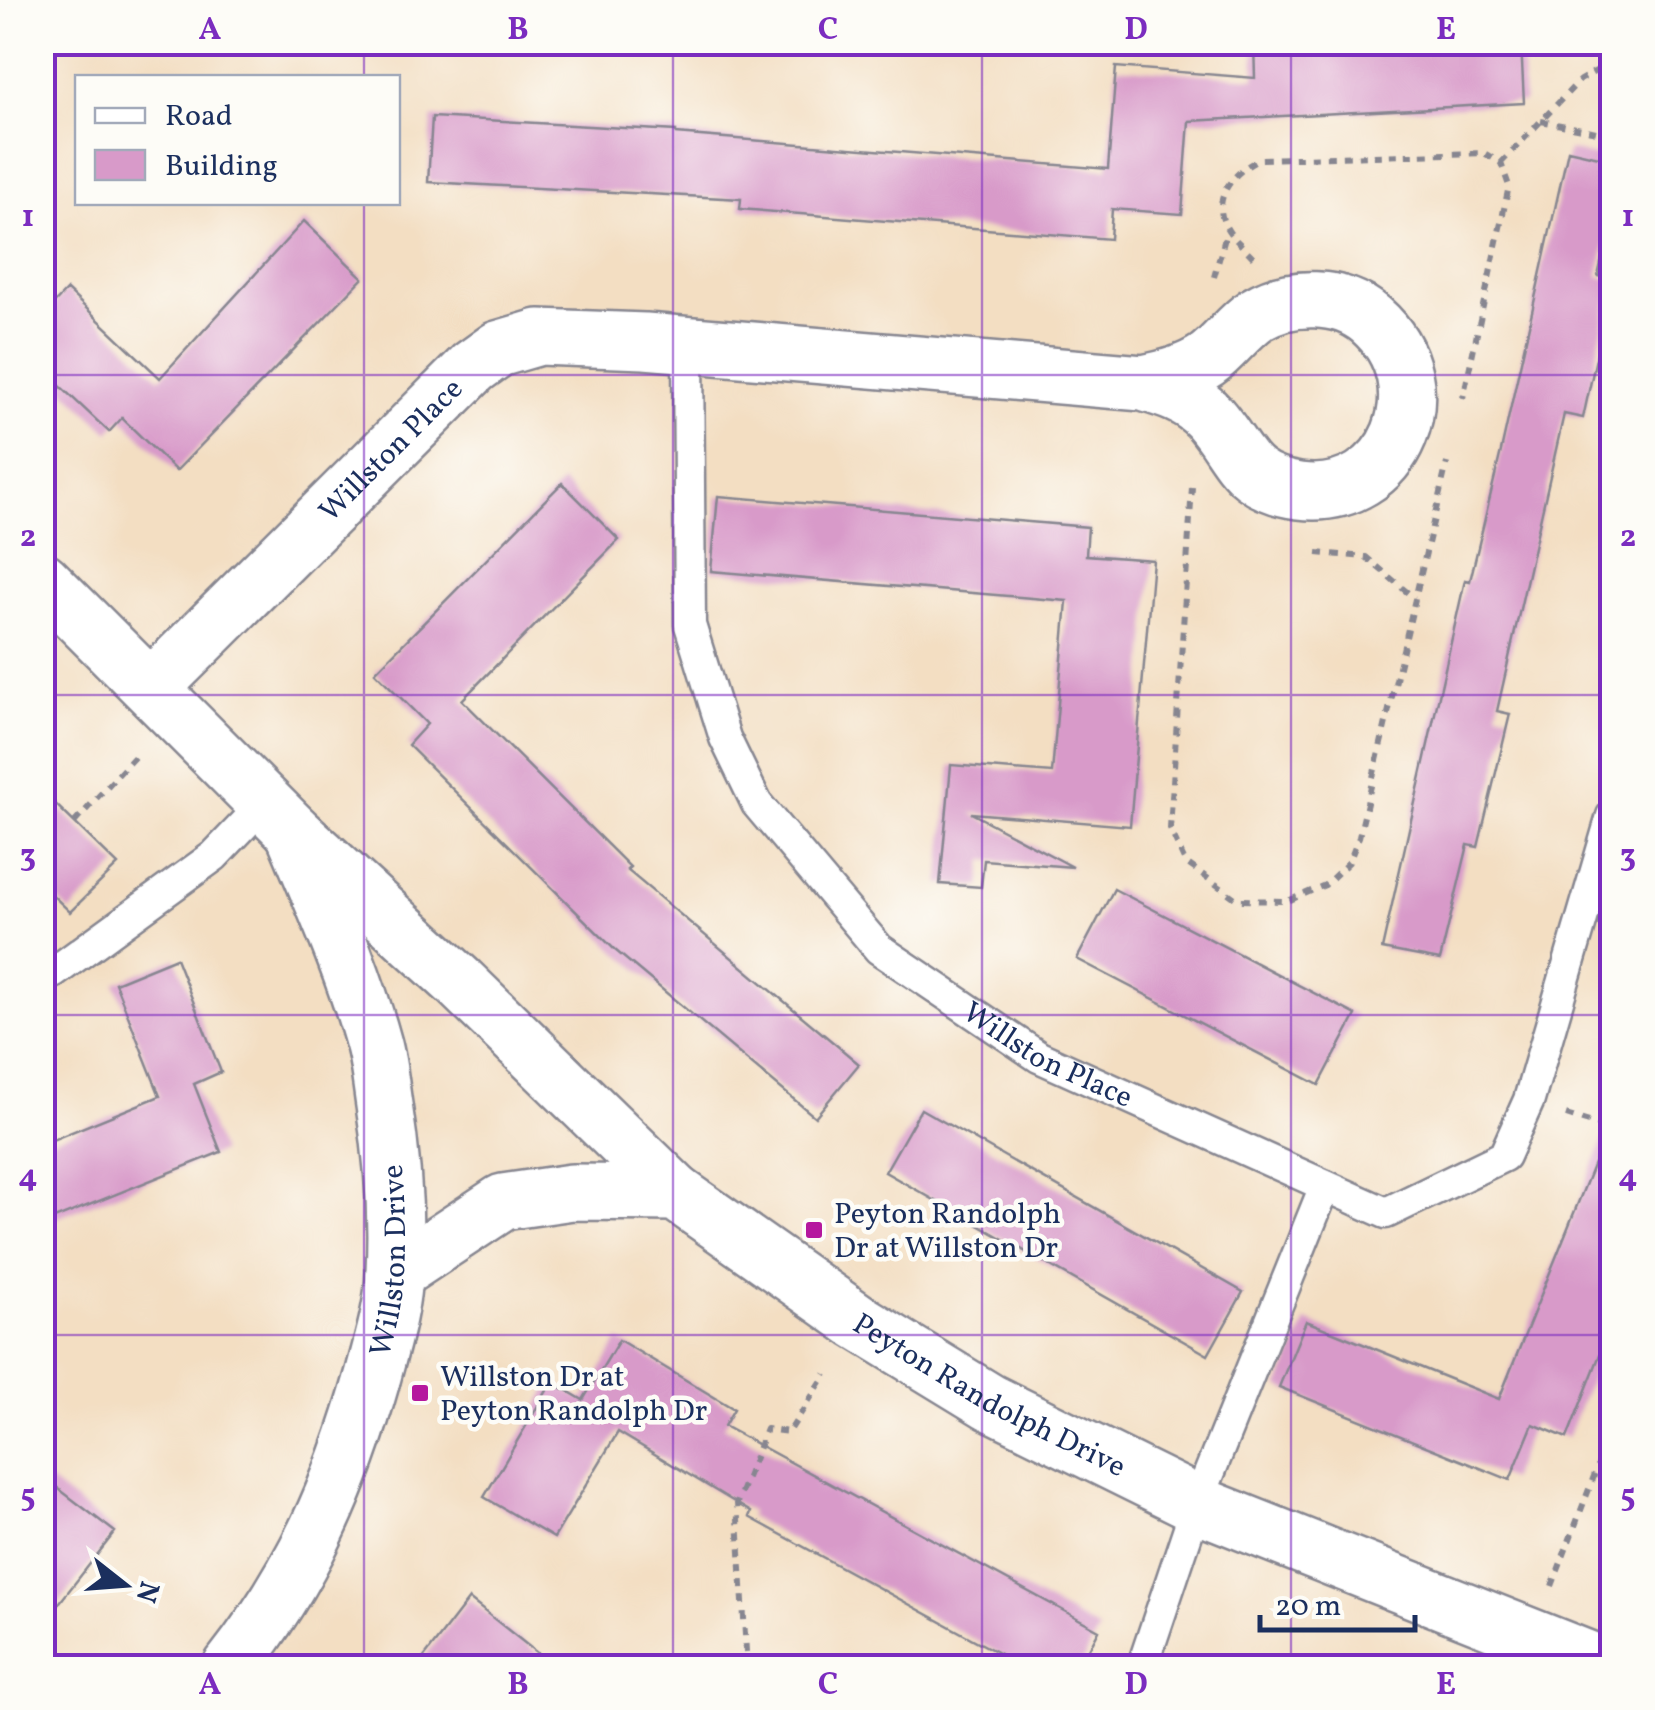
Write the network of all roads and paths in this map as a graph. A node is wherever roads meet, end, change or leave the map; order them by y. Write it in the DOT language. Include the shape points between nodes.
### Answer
graph roads {
  1 [pos="1612,62"];
  2 [pos="1541,121"];
  3 [pos="1612,135"];
  4 [pos="1501,163"];
  5 [pos="1227,230"];
  6 [pos="1211,290"];
  7 [pos="688,344"];
  8 [pos="1143,383"];
  9 [pos="1317,552"];
  10 [pos="42,580"];
  11 [pos="1415,599"];
  12 [pos="151,688"];
  13 [pos="136,755"];
  14 [pos="1612,816"];
  15 [pos="279,817"];
  16 [pos="74,822"];
  17 [pos="53,973"];
  18 [pos="1325,1186"];
  19 [pos="676,1193"];
  20 [pos="394,1274"];
  21 [pos="826,1374"];
  22 [pos="1612,1429"];
  23 [pos="1197,1504"];
  24 [pos="1532,1637"];
  25 [pos="230,1668"];
  26 [pos="747,1668"];
  27 [pos="1142,1668"];
  28 [pos="1610,1668"];
  1 -- 2 [label="path" via="1580,80"];
  2 -- 3 [label="path"];
  2 -- 4 [label="path"];
  5 -- 6 [label="path"];
  7 -- 8 [label="street, Willston Place"];
  7 -- 12 [label="street, Willston Place" via="540,337 498,349"];
  7 -- 18 [label="lane, Willston Place" via="690,625 725,738 757,804 879,948 1039,1058"];
  8 -- 8 [label="street, Willston Place" via="1206,360 1281,303 1314,299 1368,317 1390,338 1409,390 1406,417 1380,464 1352,482 1299,491 1262,480 1241,464 1208,416 1179,394"];
  9 -- 11 [label="path" via="1366,557"];
  10 -- 12 [label="street"];
  12 -- 15 [label="street"];
  13 -- 16 [label="path"];
  14 -- 18 [label="lane, Willston Place" via="1529,1100 1504,1156 1386,1213"];
  15 -- 17 [label="lane"];
  15 -- 19 [label="street, Peyton Randolph Drive"];
  15 -- 20 [label="street, Willston Drive" via="341,946 374,1046 394,1164"];
  18 -- 23 [label="lane"];
  19 -- 20 [label="street" via="572,1192 503,1202"];
  19 -- 23 [label="street, Peyton Randolph Drive" via="859,1322 990,1402"];
  20 -- 25 [label="street, Willston Drive" via="371,1381 334,1494 267,1620"];
  21 -- 26 [label="path" via="789,1432 766,1429 737,1502"];
  22 -- 24 [label="path"];
  23 -- 24 [label="street, Peyton Randolph Drive"];
  23 -- 27 [label="lane"];
  24 -- 28 [label="street, Peyton Randolph Drive"];
}
